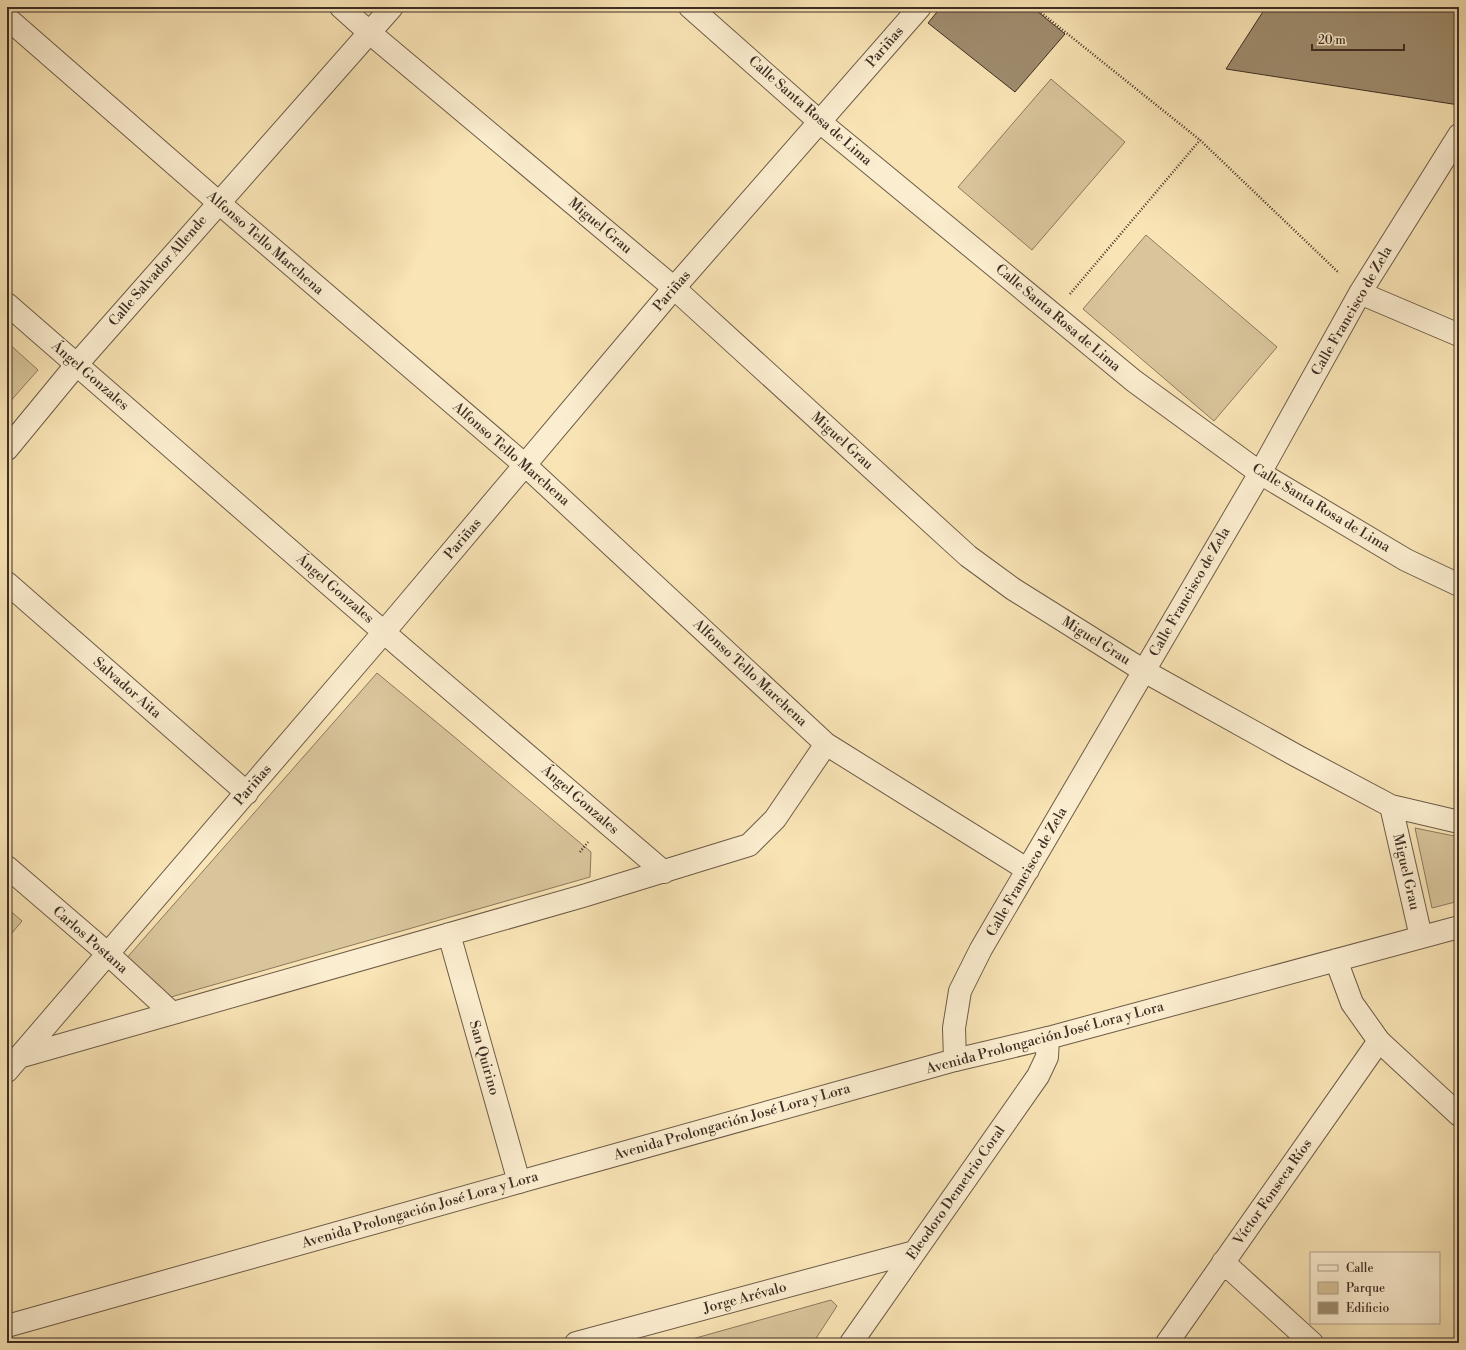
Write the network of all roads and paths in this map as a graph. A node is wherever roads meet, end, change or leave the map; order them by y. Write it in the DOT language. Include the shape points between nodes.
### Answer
graph roads {
  1 [pos="341,7"];
  2 [pos="392,7"];
  3 [pos="690,7"];
  4 [pos="920,7"];
  5 [pos="1034,7"];
  6 [pos="7,18"];
  7 [pos="370,33"];
  8 [pos="820,122"];
  9 [pos="1459,135"];
  10 [pos="1200,140"];
  11 [pos="218,203"];
  12 [pos="674,288"];
  13 [pos="1360,293"];
  14 [pos="7,304"];
  15 [pos="1053,314"];
  16 [pos="1459,335"];
  17 [pos="76,364"];
  18 [pos="7,449"];
  19 [pos="525,465"];
  20 [pos="1260,473"];
  21 [pos="7,583"];
  22 [pos="1459,585"];
  23 [pos="384,632"];
  24 [pos="1144,671"];
  25 [pos="826,744"];
  26 [pos="247,793"];
  27 [pos="1391,806"];
  28 [pos="1459,822"];
  29 [pos="7,867"];
  30 [pos="1028,870"];
  31 [pos="664,872"];
  32 [pos="1459,927"];
  33 [pos="449,934"];
  34 [pos="1421,937"];
  35 [pos="107,954"];
  36 [pos="1336,960"];
  37 [pos="172,1013"];
  38 [pos="1048,1038"];
  39 [pos="1379,1041"];
  40 [pos="955,1060"];
  41 [pos="13,1064"];
  42 [pos="1459,1115"];
  43 [pos="518,1182"];
  44 [pos="914,1252"];
  45 [pos="1223,1262"];
  46 [pos="7,1326"];
  47 [pos="576,1343"];
  48 [pos="851,1343"];
  49 [pos="1167,1343"];
  50 [pos="1312,1343"];
  1 -- 7 [label="street, Miguel Grau"];
  2 -- 7 [label="street, Calle Salvador Allende"];
  3 -- 8 [label="street, Calle Santa Rosa de Lima"];
  4 -- 8 [label="street, Pariñas"];
  5 -- 10 [label="path"];
  6 -- 11 [label="street, Alfonso Tello Marchena"];
  7 -- 11 [label="street, Calle Salvador Allende"];
  7 -- 12 [label="street, Miguel Grau"];
  8 -- 12 [label="street, Pariñas"];
  8 -- 15 [label="street, Calle Santa Rosa de Lima"];
  9 -- 13 [label="street, Calle Francisco de Zela"];
  10 -- 13 [label="path"];
  10 -- 15 [label="path"];
  11 -- 17 [label="street, Calle Salvador Allende"];
  11 -- 19 [label="street, Alfonso Tello Marchena"];
  12 -- 19 [label="street, Pariñas"];
  12 -- 24 [label="street, Miguel Grau" via="968,556 1013,589"];
  13 -- 16 [label="street"];
  13 -- 20 [label="street, Calle Francisco de Zela"];
  14 -- 17 [label="street, Ángel Gonzales"];
  15 -- 20 [label="street, Calle Santa Rosa de Lima" via="1134,381"];
  17 -- 18 [label="street, Calle Salvador Allende"];
  17 -- 23 [label="street, Ángel Gonzales"];
  19 -- 23 [label="street, Pariñas"];
  19 -- 25 [label="street, Alfonso Tello Marchena"];
  20 -- 22 [label="street, Calle Santa Rosa de Lima" via="1406,560"];
  20 -- 24 [label="street, Calle Francisco de Zela"];
  21 -- 26 [label="street, Salvador Aita"];
  23 -- 26 [label="street, Pariñas"];
  23 -- 31 [label="street, Ángel Gonzales"];
  24 -- 27 [label="street, Miguel Grau"];
  24 -- 30 [label="street, Calle Francisco de Zela"];
  25 -- 30 [label="street, Alfonso Tello Marchena"];
  25 -- 31 [label="street" via="775,819 749,846"];
  26 -- 35 [label="street, Pariñas"];
  27 -- 28 [label="street, Miguel Grau"];
  27 -- 34 [label="street, Miguel Grau"];
  29 -- 35 [label="street, Carlos Postana"];
  30 -- 40 [label="street, Calle Francisco de Zela" via="981,949 960,991 954,1028"];
  31 -- 33 [label="street"];
  32 -- 34 [label="street, Avenida Prolongación José Lora y Lora"];
  33 -- 37 [label="street"];
  33 -- 43 [label="street, San Quirino"];
  34 -- 36 [label="street, Avenida Prolongación José Lora y Lora"];
  35 -- 37 [label="street, Carlos Postana"];
  35 -- 41 [label="street, Pariñas"];
  36 -- 38 [label="street, Avenida Prolongación José Lora y Lora"];
  36 -- 39 [label="street" via="1352,1003"];
  37 -- 41 [label="street"];
  38 -- 40 [label="street, Avenida Prolongación José Lora y Lora"];
  38 -- 44 [label="street, Eleodoro Demetrio Coral" via="1047,1057 1038,1076"];
  39 -- 42 [label="street"];
  39 -- 45 [label="street, Víctor Fonseca Ríos"];
  40 -- 43 [label="street, Avenida Prolongación José Lora y Lora"];
  43 -- 46 [label="street, Avenida Prolongación José Lora y Lora"];
  44 -- 47 [label="street, Jorge Arévalo"];
  44 -- 48 [label="street, Eleodoro Demetrio Coral"];
  45 -- 49 [label="street, Víctor Fonseca Ríos"];
  45 -- 50 [label="street"];
}
